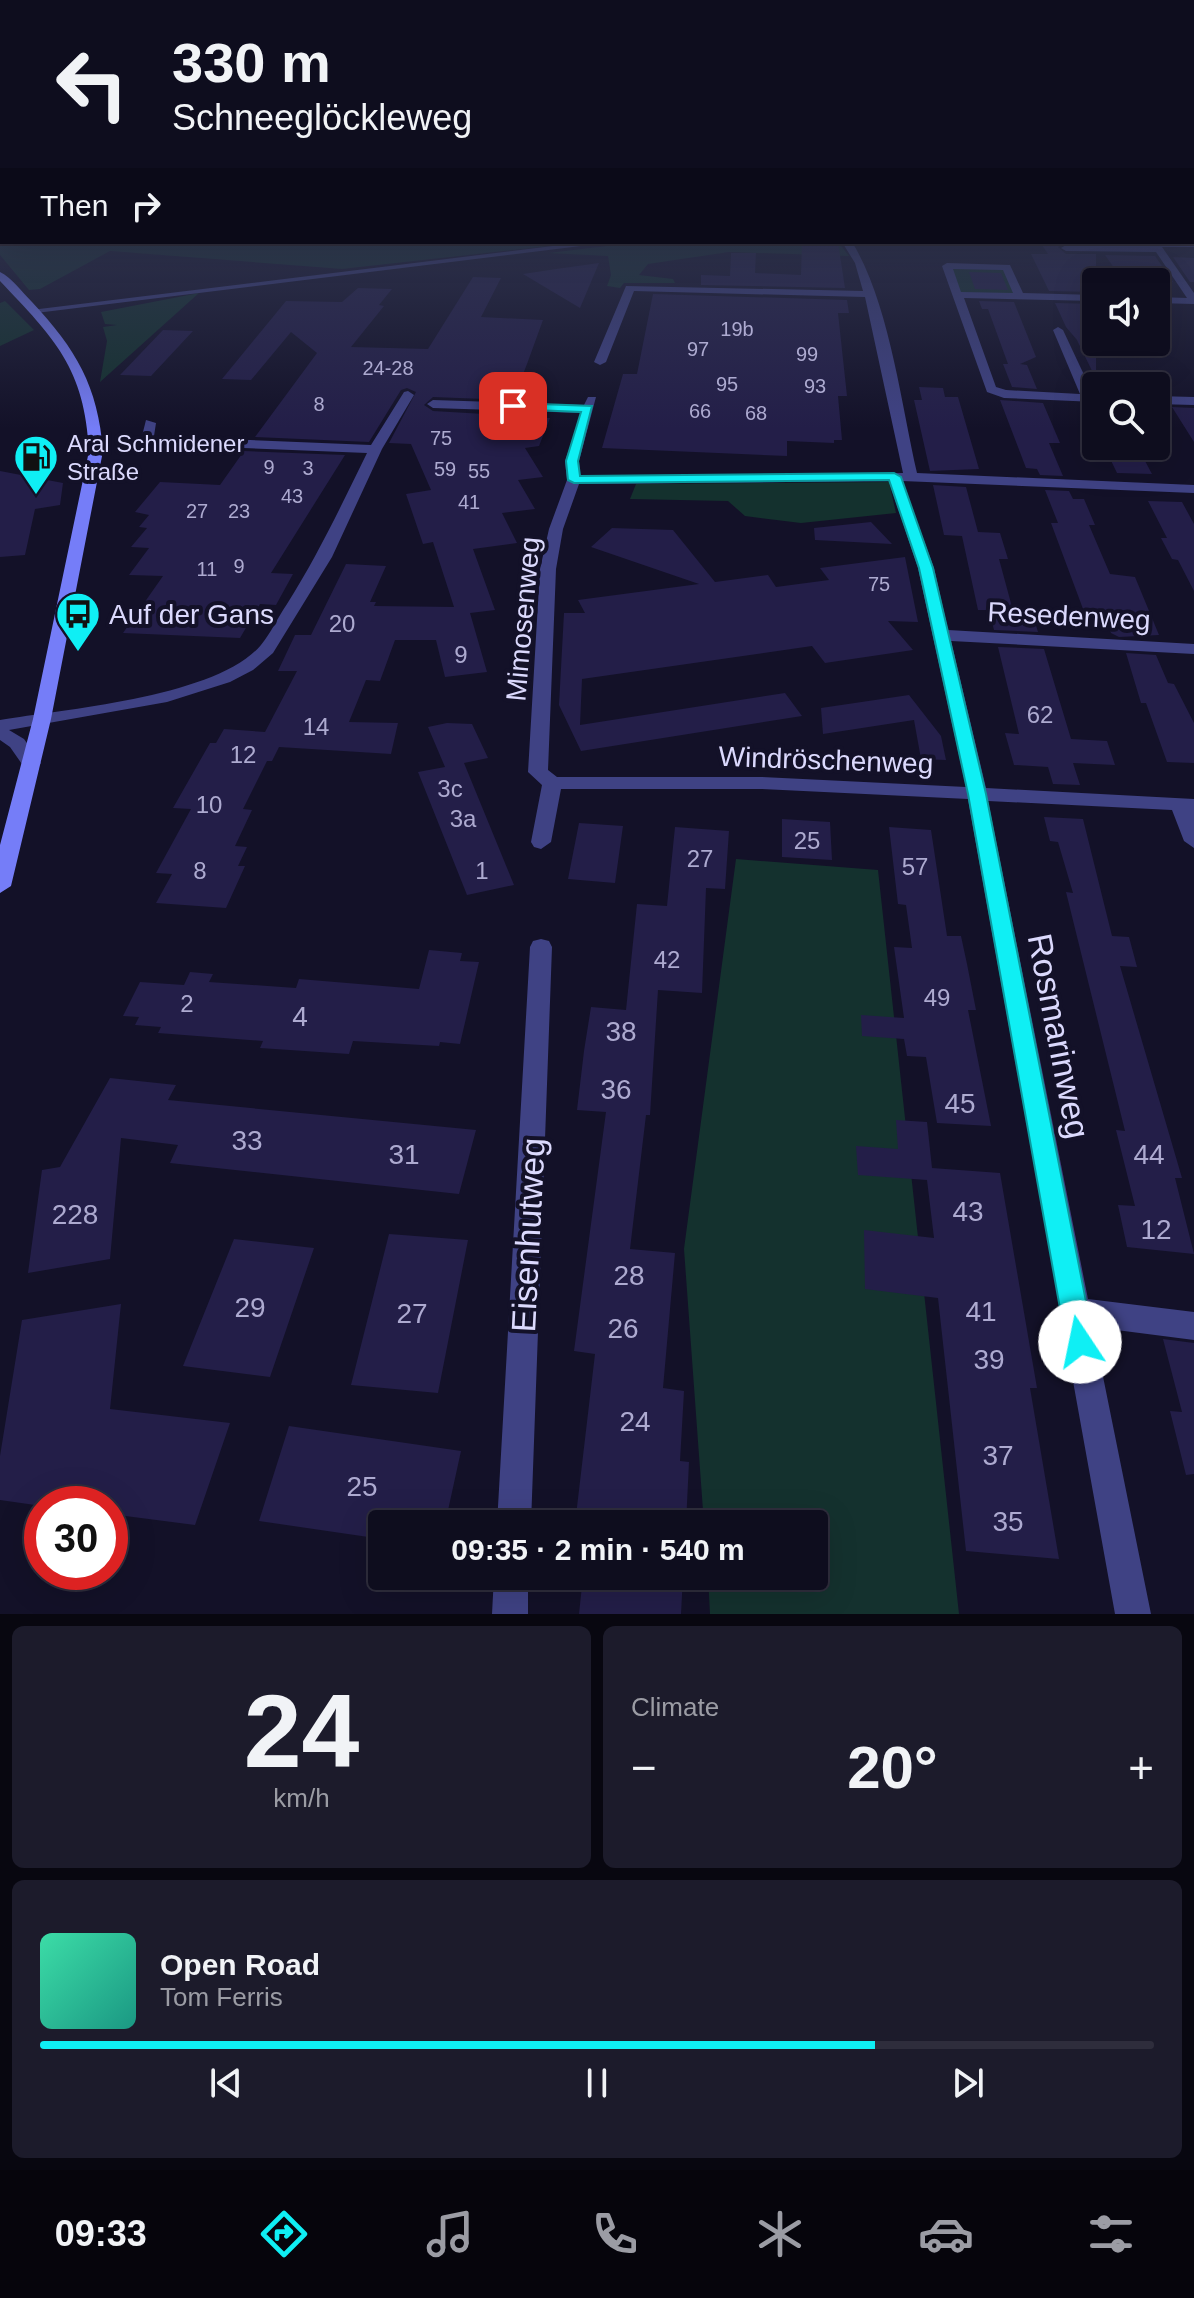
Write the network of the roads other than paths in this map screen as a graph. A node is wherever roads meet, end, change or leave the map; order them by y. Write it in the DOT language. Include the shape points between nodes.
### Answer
graph roads {
  1 [pos="3,278"];
  2 [pos="302,278"];
  3 [pos="864,278"];
  4 [pos="951,278"];
  5 [pos="1012,278"];
  6 [pos="1180,278"];
  7 [pos="868,294"];
  8 [pos="957,295"];
  9 [pos="1019,296"];
  10 [pos="1082,298"];
  11 [pos="1170,300"];
  12 [pos="1194,300"];
  13 [pos="36,310"];
  14 [pos="1058,330"];
  15 [pos="600,362"];
  16 [pos="1082,377"];
  17 [pos="408,395"];
  18 [pos="1082,397"];
  19 [pos="1170,400"];
  20 [pos="1194,401"];
  21 [pos="433,404"];
  22 [pos="150,423"];
  23 [pos="375,449"];
  24 [pos="903,477"];
  25 [pos="574,480"];
  26 [pos="1194,489"];
  27 [pos="942,635"];
  28 [pos="1194,649"];
  29 [pos="42,719"];
  30 [pos="0,726"];
  31 [pos="0,732"];
  32 [pos="31,763"];
  33 [pos="552,783"];
  34 [pos="977,794"];
  35 [pos="1187,805"];
  36 [pos="1194,841"];
  37 [pos="541,842"];
  38 [pos="0,886"];
  39 [pos="541,947"];
  40 [pos="1074,1311"];
  41 [pos="1194,1326"];
  42 [pos="515,1510"];
  43 [pos="511,1590"];
  44 [pos="510,1614"];
  45 [pos="1133,1614"];
  1 -- 13 [label="main road"];
  2 -- 13 [label="street"];
  3 -- 7 [label="street, Rosmarinweg"];
  4 -- 8 [label="street"];
  5 -- 9 [label="street"];
  6 -- 12 [label="street"];
  7 -- 15 [label="street" via="630,288"];
  7 -- 24 [label="street, Rosmarinweg"];
  8 -- 9 [label="street"];
  8 -- 18 [label="street" via="991,389"];
  9 -- 10 [label="street"];
  11 -- 12 [label="street"];
  13 -- 29 [label="main road" via="87,386 96,429 94,469"];
  14 -- 16 [label="street"];
  17 -- 23 [label="street"];
  19 -- 20 [label="street"];
  21 -- 25 [label="street, Mimosenweg" via="590,404 572,461"];
  22 -- 23 [label="street" via="147,440"];
  23 -- 29 [label="street" via="324,557 267,649 247,666 167,697"];
  24 -- 25 [label="street"];
  24 -- 26 [label="street"];
  24 -- 27 [label="street, Rosmarinweg"];
  25 -- 33 [label="street, Mimosenweg" via="548,569 538,772"];
  27 -- 28 [label="street, Resedenweg"];
  27 -- 34 [label="street, Rosmarinweg"];
  29 -- 30 [label="street"];
  29 -- 32 [label="main road"];
  31 -- 32 [label="street" via="17,743"];
  32 -- 38 [label="main road"];
  33 -- 34 [label="street, Windröschenweg" via="762,783"];
  33 -- 37 [label="street"];
  34 -- 35 [label="street, Windröschenweg"];
  34 -- 40 [label="street, Rosmarinweg"];
  35 -- 36 [label="street"];
  39 -- 42 [label="street, Eisenhutweg"];
  40 -- 41 [label="street"];
  40 -- 45 [label="street, Rosmarinweg"];
  43 -- 44 [label="street"];
}
